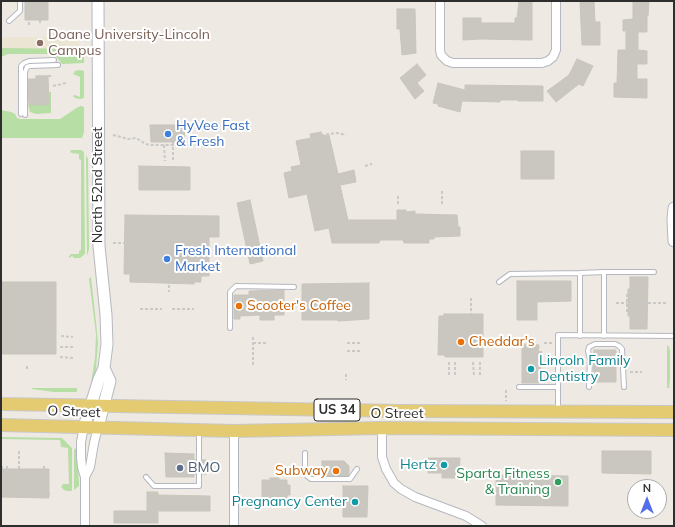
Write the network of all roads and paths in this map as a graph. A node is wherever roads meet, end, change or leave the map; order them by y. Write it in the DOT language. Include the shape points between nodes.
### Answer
graph roads {
  1 [pos="20,1"];
  2 [pos="98,1"];
  3 [pos="440,1"];
  4 [pos="556,1"];
  5 [pos="40,20"];
  6 [pos="9,21"];
  7 [pos="40,25"];
  8 [pos="54,60"];
  9 [pos="58,65"];
  10 [pos="38,76"];
  11 [pos="52,76"];
  12 [pos="66,83"];
  13 [pos="53,86"];
  14 [pos="346,134"];
  15 [pos="113,135"];
  16 [pos="321,135"];
  17 [pos="173,144"];
  18 [pos="164,145"];
  19 [pos="206,145"];
  20 [pos="165,161"];
  21 [pos="173,161"];
  22 [pos="372,164"];
  23 [pos="365,166"];
  24 [pos="442,191"];
  25 [pos="398,196"];
  26 [pos="442,205"];
  27 [pos="398,206"];
  28 [pos="674,208"];
  29 [pos="674,241"];
  30 [pos="113,243"];
  31 [pos="125,243"];
  32 [pos="604,272"];
  33 [pos="654,272"];
  34 [pos="580,273"];
  35 [pos="500,282"];
  36 [pos="169,285"];
  37 [pos="294,287"];
  38 [pos="169,292"];
  39 [pos="627,293"];
  40 [pos="471,298"];
  41 [pos="299,303"];
  42 [pos="302,303"];
  43 [pos="616,303"];
  44 [pos="627,303"];
  45 [pos="648,303"];
  46 [pos="666,303"];
  47 [pos="140,309"];
  48 [pos="162,309"];
  49 [pos="172,309"];
  50 [pos="194,309"];
  51 [pos="627,312"];
  52 [pos="472,314"];
  53 [pos="230,328"];
  54 [pos="60,336"];
  55 [pos="580,336"];
  56 [pos="604,336"];
  57 [pos="674,336"];
  58 [pos="73,337"];
  59 [pos="253,337"];
  60 [pos="253,343"];
  61 [pos="268,343"];
  62 [pos="347,343"];
  63 [pos="361,343"];
  64 [pos="544,344"];
  65 [pos="553,344"];
  66 [pos="60,347"];
  67 [pos="73,347"];
  68 [pos="347,351"];
  69 [pos="361,351"];
  70 [pos="539,352"];
  71 [pos="543,352"];
  72 [pos="60,357"];
  73 [pos="73,358"];
  74 [pos="449,362"];
  75 [pos="455,362"];
  76 [pos="473,362"];
  77 [pos="480,362"];
  78 [pos="253,365"];
  79 [pos="27,366"];
  80 [pos="104,368"];
  81 [pos="27,371"];
  82 [pos="630,372"];
  83 [pos="642,372"];
  84 [pos="346,374"];
  85 [pos="449,377"];
  86 [pos="455,377"];
  87 [pos="474,377"];
  88 [pos="480,377"];
  89 [pos="346,380"];
  90 [pos="519,386"];
  91 [pos="558,387"];
  92 [pos="589,387"];
  93 [pos="624,387"];
  94 [pos="506,390"];
  95 [pos="506,402"];
  96 [pos="1,404"];
  97 [pos="91,405"];
  98 [pos="104,406"];
  99 [pos="558,412"];
  100 [pos="674,412"];
  101 [pos="1,425"];
  102 [pos="84,427"];
  103 [pos="98,428"];
  104 [pos="382,428"];
  105 [pos="199,430"];
  106 [pos="674,430"];
  107 [pos="234,431"];
  108 [pos="19,451"];
  109 [pos="305,453"];
  110 [pos="19,466"];
  111 [pos="357,469"];
  112 [pos="85,477"];
  113 [pos="146,477"];
  114 [pos="85,526"];
  115 [pos="234,526"];
  116 [pos="482,526"];
  1 -- 6 [label="lane" via="20,11"];
  2 -- 80 [label="street, North 52nd Street" via="98,239 107,334"];
  3 -- 4 [label="street" via="440,50 447,61 542,63 553,57 556,50"];
  5 -- 7 [label="path"];
  8 -- 9 [label="lane" via="29,61 22,66 23,115 27,67"];
  10 -- 11 [label="path"];
  12 -- 13 [label="path"];
  14 -- 16 [label="path"];
  15 -- 18 [label="path" via="128,139 136,138 150,145"];
  17 -- 18 [label="path"];
  17 -- 19 [label="path"];
  17 -- 21 [label="path"];
  18 -- 20 [label="path"];
  22 -- 23 [label="path"];
  24 -- 26 [label="path"];
  25 -- 27 [label="path"];
  28 -- 29 [label="street"];
  30 -- 31 [label="path"];
  32 -- 33 [label="lane"];
  32 -- 34 [label="lane"];
  32 -- 56 [label="lane"];
  34 -- 35 [label="lane" via="510,274"];
  34 -- 55 [label="lane"];
  36 -- 38 [label="path"];
  37 -- 53 [label="lane" via="236,286 230,292"];
  39 -- 44 [label="path"];
  40 -- 52 [label="path"];
  41 -- 42 [label="path"];
  43 -- 44 [label="path"];
  44 -- 51 [label="path"];
  45 -- 46 [label="path"];
  47 -- 48 [label="path"];
  49 -- 50 [label="path"];
  54 -- 58 [label="path"];
  55 -- 56 [label="lane"];
  55 -- 91 [label="lane" via="558,335"];
  56 -- 57 [label="lane"];
  59 -- 60 [label="path"];
  60 -- 61 [label="path"];
  60 -- 78 [label="path"];
  62 -- 63 [label="path"];
  64 -- 65 [label="path"];
  66 -- 67 [label="path"];
  68 -- 69 [label="path"];
  70 -- 71 [label="path"];
  72 -- 73 [label="path"];
  74 -- 85 [label="path"];
  75 -- 86 [label="path"];
  76 -- 87 [label="path"];
  77 -- 88 [label="path"];
  79 -- 81 [label="path"];
  80 -- 97 [label="street, North 52nd Street"];
  80 -- 98 [label="street, North 52nd Street" via="110,382"];
  82 -- 83 [label="path"];
  84 -- 89 [label="path"];
  90 -- 91 [label="lane"];
  91 -- 99 [label="lane"];
  92 -- 93 [label="lane" via="589,347 595,344 615,344 623,352"];
  94 -- 95 [label="path"];
  96 -- 97 [label="main road, O Street / US 34"];
  97 -- 98 [label="main road, O Street / US 34"];
  97 -- 102 [label="street, North 52nd Street"];
  98 -- 99 [label="main road, O Street / US 34"];
  98 -- 103 [label="street, North 52nd Street"];
  99 -- 100 [label="main road, O Street / US 34"];
  101 -- 102 [label="main road, O Street / US 34"];
  102 -- 103 [label="main road, O Street / US 34"];
  102 -- 112 [label="street" via="81,456"];
  103 -- 105 [label="main road, O Street / US 34"];
  103 -- 112 [label="street" via="90,467"];
  104 -- 106 [label="main road, O Street / US 34"];
  104 -- 107 [label="main road, O Street / US 34"];
  104 -- 116 [label="street" via="382,458 394,483 409,494 466,516"];
  105 -- 107 [label="main road, O Street / US 34"];
  105 -- 113 [label="lane" via="199,486 154,486"];
  107 -- 115 [label="street"];
  108 -- 110 [label="path"];
  109 -- 111 [label="lane" via="305,471 311,479 350,479"];
  112 -- 114 [label="street"];
}
